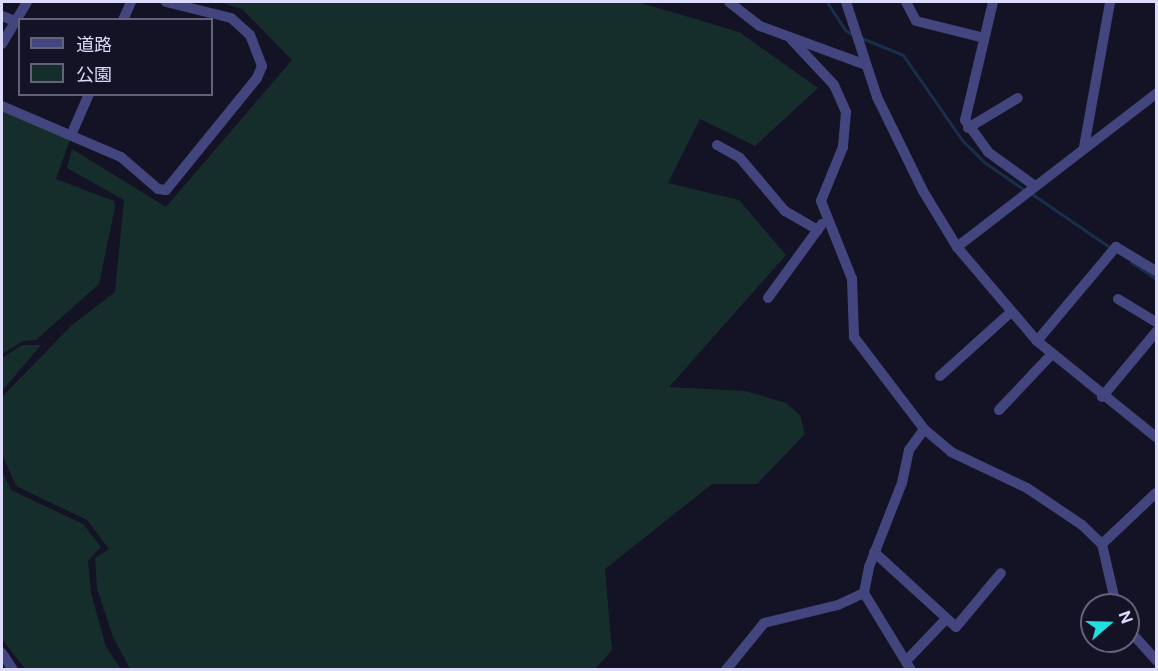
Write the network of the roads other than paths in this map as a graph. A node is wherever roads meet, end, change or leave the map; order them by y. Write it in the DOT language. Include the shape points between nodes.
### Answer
graph roads {
  1 [pos="27,2"];
  2 [pos="131,2"];
  3 [pos="166,2"];
  4 [pos="729,2"];
  5 [pos="846,2"];
  6 [pos="906,2"];
  7 [pos="993,2"];
  8 [pos="1110,2"];
  9 [pos="2,16"];
  10 [pos="124,18"];
  11 [pos="15,21"];
  12 [pos="984,38"];
  13 [pos="791,39"];
  14 [pos="2,44"];
  15 [pos="866,65"];
  16 [pos="1156,94"];
  17 [pos="88,96"];
  18 [pos="1018,98"];
  19 [pos="2,106"];
  20 [pos="968,128"];
  21 [pos="72,134"];
  22 [pos="717,145"];
  23 [pos="1084,147"];
  24 [pos="1035,186"];
  25 [pos="826,219"];
  26 [pos="818,230"];
  27 [pos="957,247"];
  28 [pos="1156,271"];
  29 [pos="768,298"];
  30 [pos="1118,299"];
  31 [pos="1011,312"];
  32 [pos="1156,322"];
  33 [pos="1156,332"];
  34 [pos="1037,341"];
  35 [pos="1052,354"];
  36 [pos="940,376"];
  37 [pos="1102,397"];
  38 [pos="999,410"];
  39 [pos="924,429"];
  40 [pos="1156,437"];
  41 [pos="1156,493"];
  42 [pos="1102,544"];
  43 [pos="874,552"];
  44 [pos="1002,573"];
  45 [pos="864,593"];
  46 [pos="1113,593"];
  47 [pos="946,619"];
  48 [pos="1140,641"];
  49 [pos="2,653"];
  50 [pos="1155,656"];
  51 [pos="908,665"];
  52 [pos="13,669"];
  53 [pos="726,669"];
  1 -- 11 [label="street"];
  2 -- 10 [label="street"];
  3 -- 21 [label="street" via="231,18 250,35 259,51 262,66 257,78 166,190 158,189 121,157"];
  4 -- 13 [label="street" via="760,26"];
  5 -- 15 [label="street"];
  6 -- 12 [label="street" via="916,21"];
  7 -- 12 [label="street"];
  8 -- 23 [label="street"];
  9 -- 11 [label="street"];
  11 -- 14 [label="street"];
  12 -- 20 [label="street" via="965,120"];
  13 -- 15 [label="street"];
  13 -- 25 [label="street" via="834,85 846,112 843,147 822,192"];
  15 -- 27 [label="street" via="918,181"];
  16 -- 23 [label="street"];
  17 -- 21 [label="street"];
  18 -- 20 [label="street"];
  19 -- 21 [label="street"];
  20 -- 24 [label="street" via="988,152"];
  22 -- 26 [label="street" via="740,158 785,211"];
  23 -- 24 [label="street"];
  24 -- 27 [label="street"];
  25 -- 26 [label="street"];
  25 -- 39 [label="street" via="852,279 854,337"];
  26 -- 29 [label="street"];
  27 -- 31 [label="street"];
  28 -- 34 [label="street" via="1116,247"];
  30 -- 32 [label="street"];
  31 -- 34 [label="street"];
  31 -- 36 [label="street"];
  33 -- 37 [label="street"];
  34 -- 35 [label="street"];
  35 -- 37 [label="street"];
  35 -- 38 [label="street"];
  37 -- 40 [label="street"];
  39 -- 42 [label="street" via="959,458 1028,488 1082,525"];
  39 -- 43 [label="street" via="909,450 899,492"];
  41 -- 42 [label="street"];
  42 -- 46 [label="street"];
  43 -- 45 [label="street"];
  43 -- 47 [label="street"];
  44 -- 47 [label="street" via="956,627"];
  45 -- 51 [label="street"];
  45 -- 53 [label="street" via="838,605 764,623"];
  47 -- 51 [label="street"];
  48 -- 50 [label="street"];
  49 -- 52 [label="street"];
}
